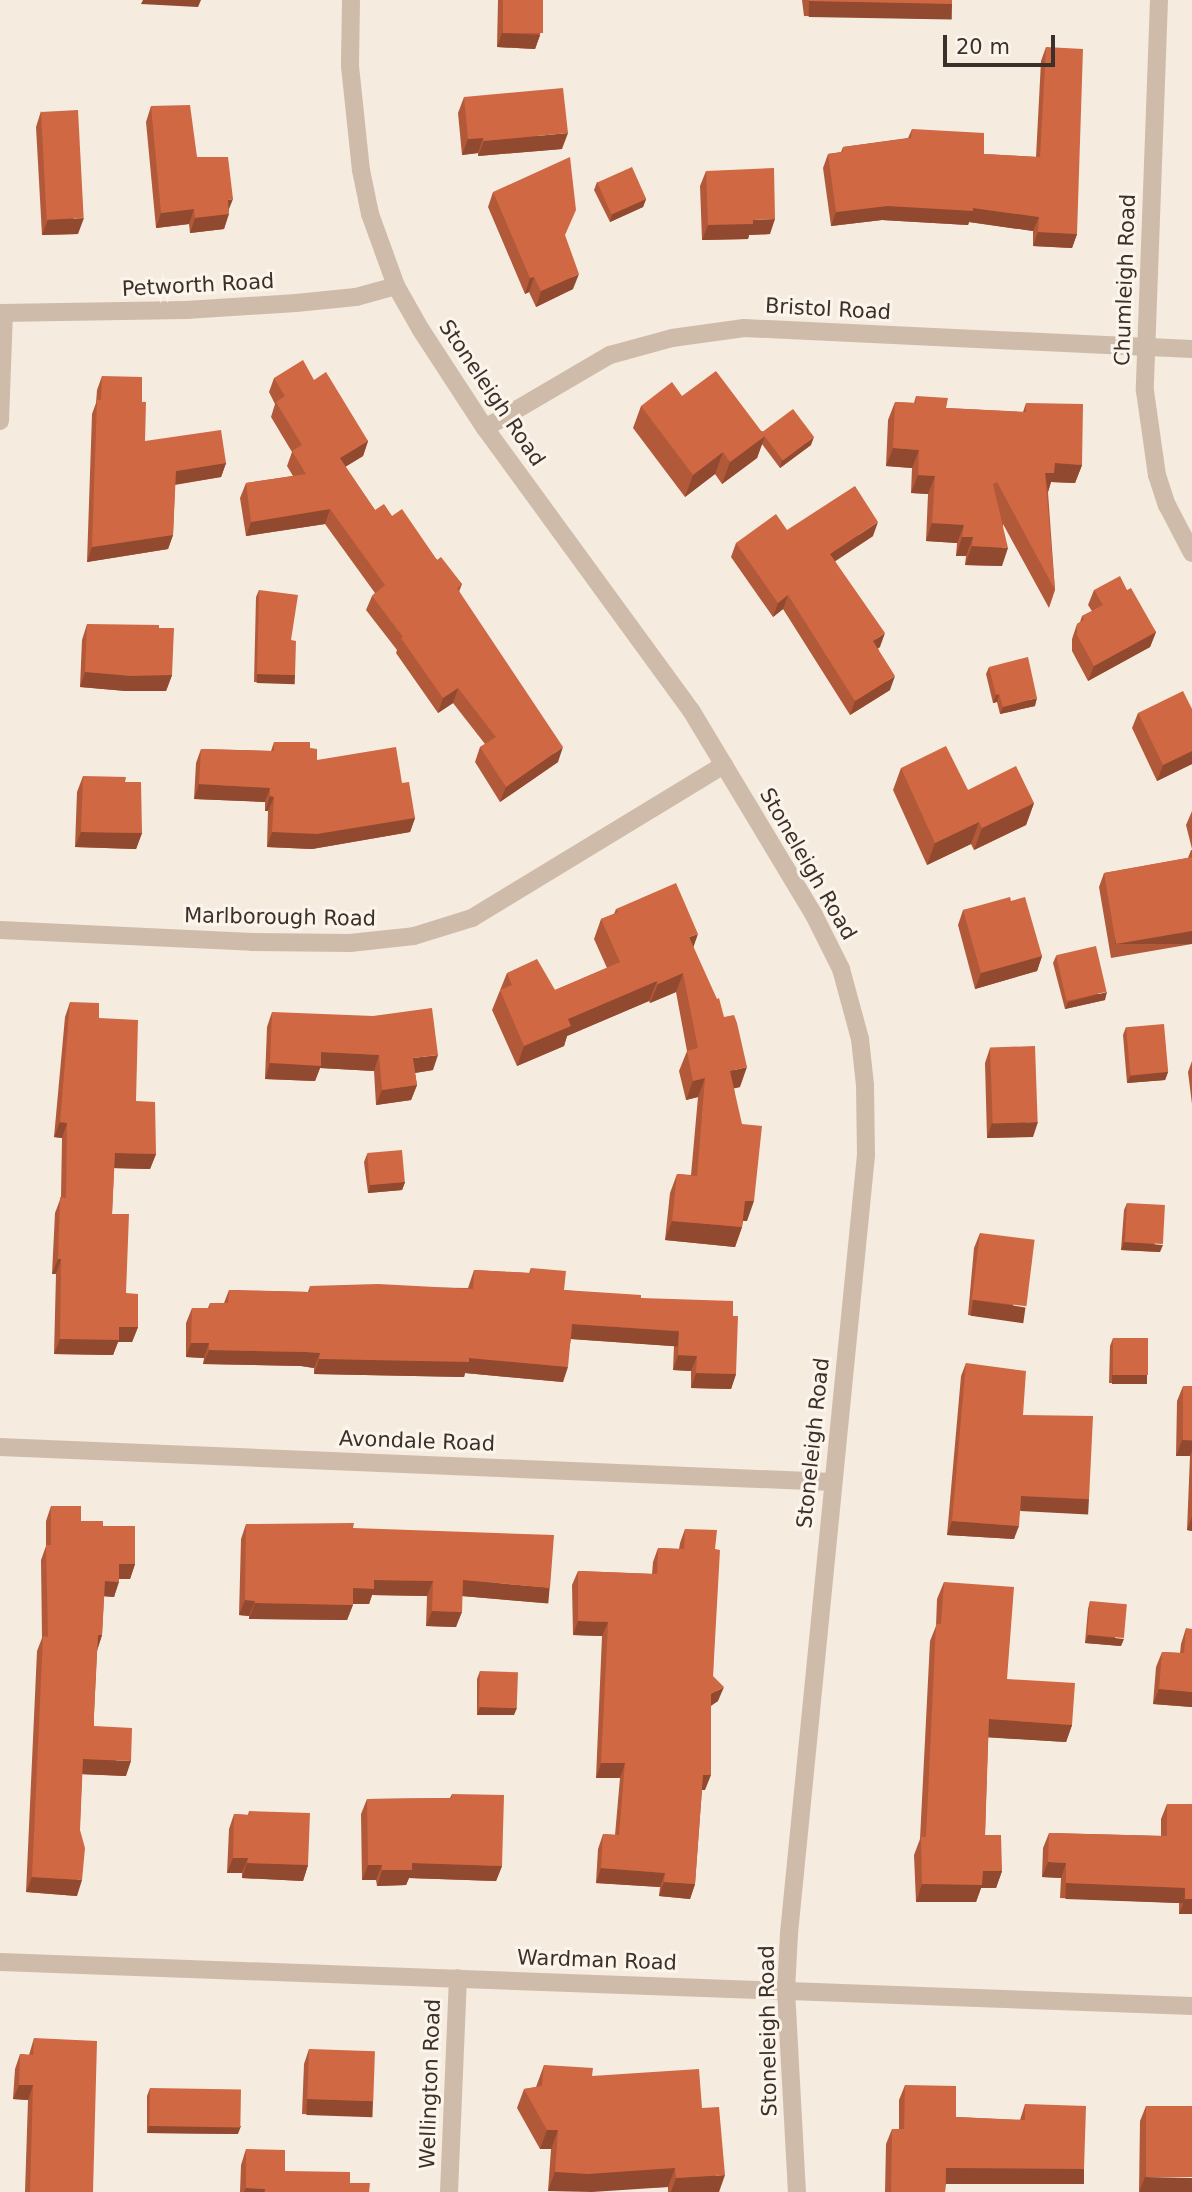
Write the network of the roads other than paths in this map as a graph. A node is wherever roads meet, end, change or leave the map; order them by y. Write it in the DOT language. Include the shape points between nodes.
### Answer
graph roads {
  1 [pos="351,0"];
  2 [pos="1159,0"];
  3 [pos="396,286"];
  4 [pos="2,314"];
  5 [pos="1145,346"];
  6 [pos="1192,349"];
  7 [pos="0,421"];
  8 [pos="485,428"];
  9 [pos="1192,554"];
  10 [pos="724,765"];
  11 [pos="0,930"];
  12 [pos="0,1447"];
  13 [pos="832,1482"];
  14 [pos="0,1962"];
  15 [pos="458,1978"];
  16 [pos="786,1990"];
  17 [pos="1192,2006"];
  18 [pos="449,2192"];
  19 [pos="797,2192"];
  1 -- 3 [label="street, Stoneleigh Road" via="350,66 361,170 370,214"];
  2 -- 5 [label="street, Chumleigh Road"];
  3 -- 4 [label="street, Petworth Road" via="356,297 296,303"];
  3 -- 8 [label="street, Stoneleigh Road"];
  4 -- 7 [label="street"];
  5 -- 6 [label="street, Bristol Road"];
  5 -- 8 [label="street, Bristol Road" via="744,328 672,338 610,355"];
  5 -- 9 [label="street, Chumleigh Road" via="1145,391 1157,475"];
  8 -- 10 [label="street, Stoneleigh Road" via="649,650"];
  10 -- 11 [label="street, Marlborough Road" via="472,918 414,936 350,943 252,942"];
  10 -- 13 [label="street, Stoneleigh Road" via="841,968 860,1039 866,1155"];
  12 -- 13 [label="street, Avondale Road"];
  13 -- 16 [label="street, Stoneleigh Road"];
  14 -- 15 [label="street, Wardman Road"];
  15 -- 16 [label="street, Wardman Road"];
  15 -- 18 [label="street, Wellington Road"];
  16 -- 17 [label="street, Wardman Road"];
  16 -- 19 [label="street, Stoneleigh Road"];
}
